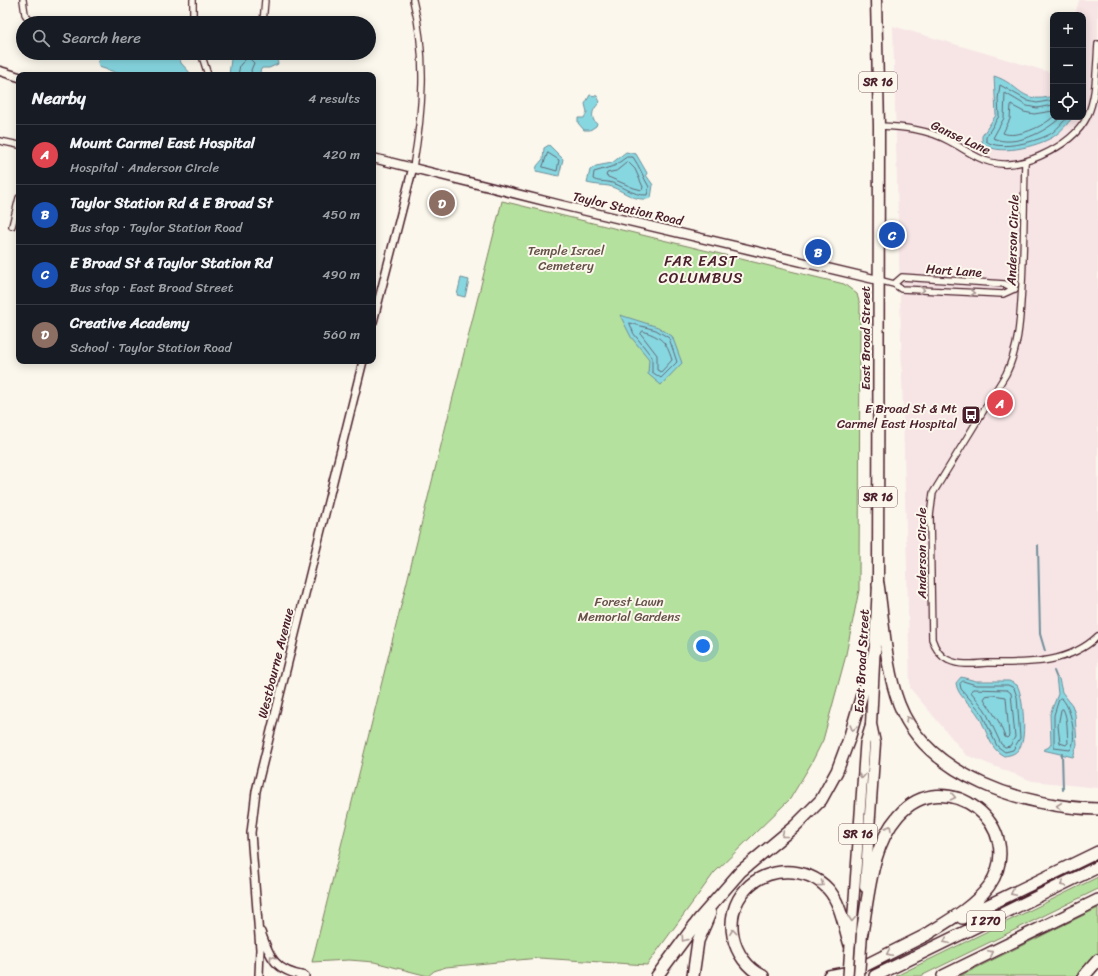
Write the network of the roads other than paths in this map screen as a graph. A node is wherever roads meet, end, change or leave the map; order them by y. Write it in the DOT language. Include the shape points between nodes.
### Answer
graph roads {
  1 [pos="23,0"];
  2 [pos="193,0"];
  3 [pos="265,0"];
  4 [pos="413,0"];
  5 [pos="876,0"];
  6 [pos="26,16"];
  7 [pos="193,16"];
  8 [pos="264,16"];
  9 [pos="1098,44"];
  10 [pos="203,60"];
  11 [pos="0,71"];
  12 [pos="207,72"];
  13 [pos="16,76"];
  14 [pos="1096,100"];
  15 [pos="878,126"];
  16 [pos="0,141"];
  17 [pos="16,144"];
  18 [pos="376,159"];
  19 [pos="1025,162"];
  20 [pos="413,167"];
  21 [pos="16,211"];
  22 [pos="12,226"];
  23 [pos="878,280"];
  24 [pos="894,284"];
  25 [pos="1014,289"];
  26 [pos="1021,291"];
  27 [pos="376,310"];
  28 [pos="362,364"];
  29 [pos="878,584"];
  30 [pos="1098,636"];
  31 [pos="875,650"];
  32 [pos="870,724"];
  33 [pos="1098,809"];
  34 [pos="1098,852"];
  35 [pos="1098,867"];
  36 [pos="726,887"];
  37 [pos="1098,900"];
  38 [pos="258,922"];
  39 [pos="862,933"];
  40 [pos="924,936"];
  41 [pos="850,945"];
  42 [pos="1098,960"];
  43 [pos="851,975"];
  44 [pos="259,976"];
  45 [pos="305,976"];
  46 [pos="657,976"];
  47 [pos="693,976"];
  48 [pos="763,976"];
  49 [pos="829,976"];
  50 [pos="875,976"];
  51 [pos="943,976"];
  52 [pos="1084,976"];
  1 -- 6 [label="street"];
  2 -- 7 [label="street"];
  3 -- 8 [label="street"];
  4 -- 20 [label="street" via="423,68 420,127"];
  5 -- 15 [label="highway, East Broad Street / SR 16"];
  9 -- 14 [label="street, Ganse Lane"];
  10 -- 12 [label="street"];
  11 -- 13 [label="main road"];
  14 -- 19 [label="street, Ganse Lane" via="1086,122 1072,137"];
  15 -- 19 [label="street, Ganse Lane" via="928,132 991,163"];
  15 -- 23 [label="highway, East Broad Street / SR 16"];
  16 -- 17 [label="street"];
  18 -- 20 [label="main road, Taylor Station Road"];
  19 -- 26 [label="street, Anderson Circle"];
  20 -- 23 [label="main road, Taylor Station Road"];
  20 -- 27 [label="street"];
  21 -- 22 [label="street"];
  23 -- 24 [label="street, Hart Lane"];
  23 -- 29 [label="highway, East Broad Street / SR 16"];
  24 -- 25 [label="street, Hart Lane, one-way" via="901,290 1003,294"];
  24 -- 25 [label="street, Hart Lane" via="902,277 1005,284"];
  25 -- 26 [label="street, Hart Lane"];
  26 -- 30 [label="street, Anderson Circle" via="1019,337 1010,366 932,498 932,638 940,655 954,663 1015,663 1057,658 1076,651"];
  28 -- 38 [label="street, Westbourne Avenue" via="256,791 251,833"];
  29 -- 31 [label="highway, East Broad Street / SR 16"];
  33 -- 29 [label="highway, one-way" via="1060,806 1013,795 973,778 931,750 913,729 900,705 892,680"];
  31 -- 32 [label="highway, East Broad Street / SR 16"];
  31 -- 36 [label="highway, one-way" via="849,739 837,771 821,800 795,826 741,870"];
  32 -- 39 [label="highway, East Broad Street / SR 16" via="875,743"];
  32 -- 41 [label="main road, East Broad Street / SR 16, one-way" via="865,743"];
  34 -- 40 [label="highway, one-way"];
  35 -- 50 [label="highway, I 270, one-way"];
  36 -- 46 [label="highway, one-way"];
  36 -- 47 [label="highway" via="703,928 695,954"];
  51 -- 37 [label="highway, I 270, one-way"];
  38 -- 44 [label="street, Westbourne Avenue"];
  45 -- 38 [label="street, one-way" via="286,970 273,961"];
  39 -- 40 [label="highway, one-way" via="874,866 890,826 902,811 915,802 937,795 952,796 972,804 988,819 997,837 998,864 990,885 976,901"];
  39 -- 43 [label="highway, East Broad Street / SR 16, bridge"];
  40 -- 43 [label="highway, one-way"];
  41 -- 43 [label="main road, East Broad Street / SR 16, bridge"];
  48 -- 41 [label="highway, one-way" via="748,967 739,954 732,929 735,908 740,898 746,889 766,875 779,872 805,874 822,884 834,898"];
  42 -- 52 [label="highway"];
  43 -- 49 [label="highway"];
}
